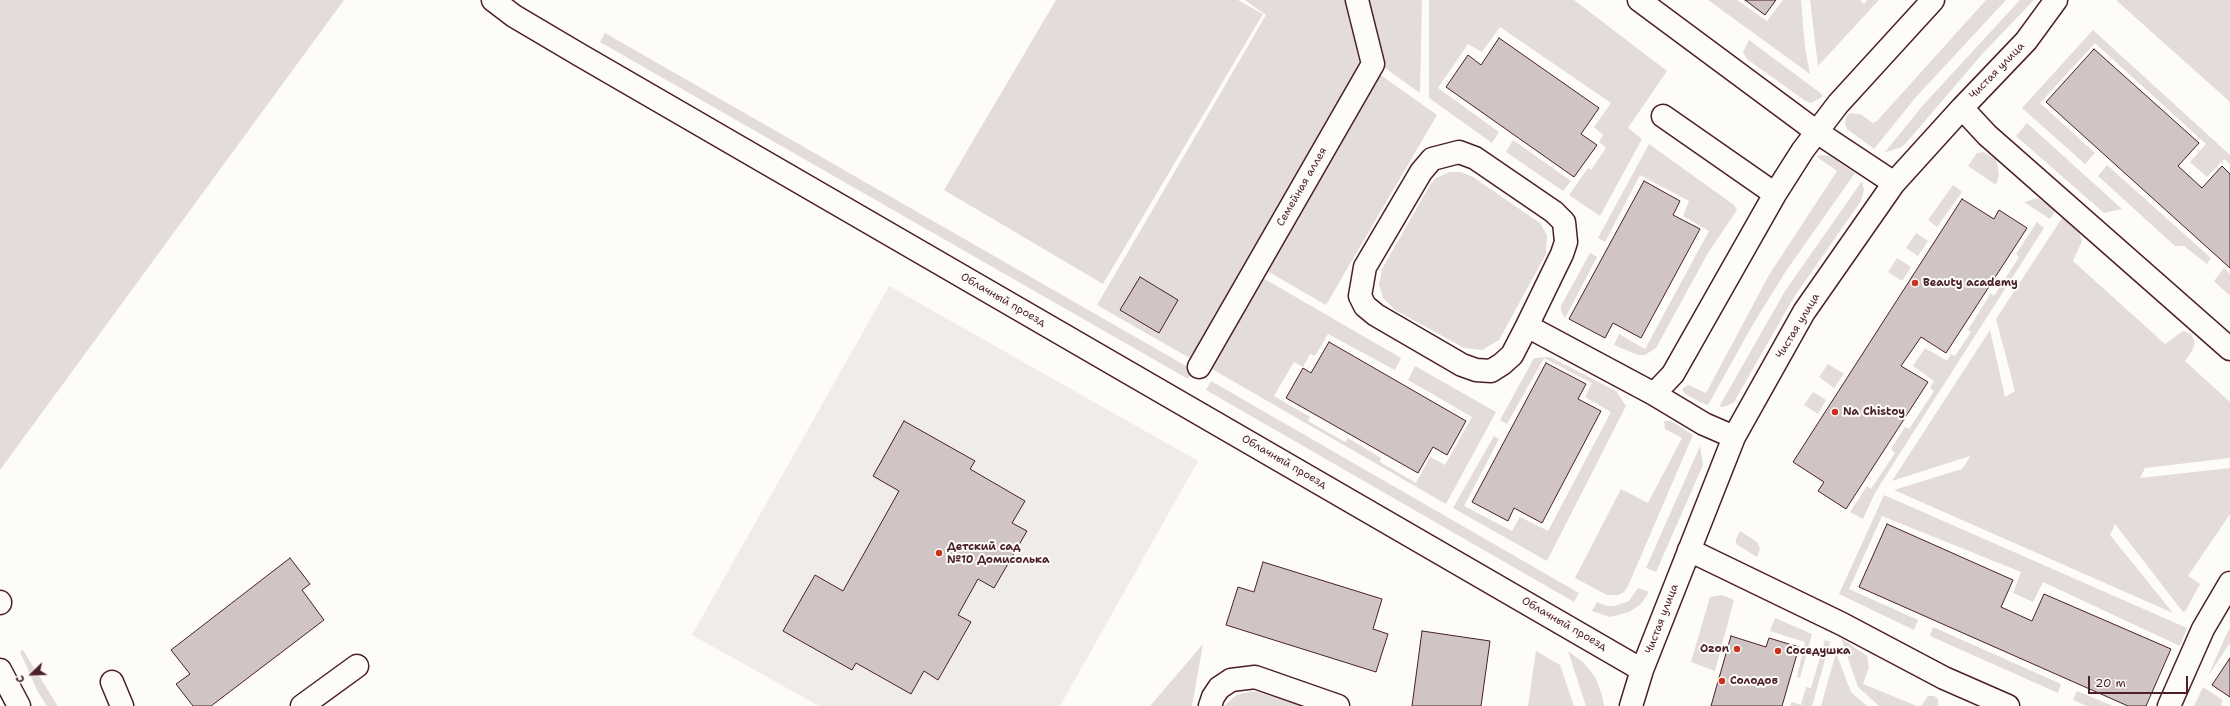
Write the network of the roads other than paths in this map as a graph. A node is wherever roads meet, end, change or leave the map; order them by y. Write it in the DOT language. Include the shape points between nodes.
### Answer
graph roads {
  1 [pos="493,0"];
  2 [pos="1357,0"];
  3 [pos="1639,0"];
  4 [pos="1933,0"];
  5 [pos="2056,0"];
  6 [pos="1962,108"];
  7 [pos="1663,116"];
  8 [pos="1817,132"];
  9 [pos="1894,183"];
  10 [pos="1775,194"];
  11 [pos="1527,326"];
  12 [pos="2230,349"];
  13 [pos="1199,367"];
  14 [pos="1654,394"];
  15 [pos="1734,437"];
  16 [pos="1688,550"];
  17 [pos="2230,582"];
  18 [pos="357,666"];
  19 [pos="0,670"];
  20 [pos="1642,670"];
  21 [pos="112,682"];
  22 [pos="19,706"];
  23 [pos="122,706"];
  24 [pos="302,706"];
  25 [pos="1210,706"];
  26 [pos="1338,706"];
  27 [pos="1631,706"];
  28 [pos="2008,706"];
  29 [pos="2169,706"];
  1 -- 20 [label="street, Облачный проезд" via="514,16"];
  2 -- 13 [label="street, Семейная аллея" via="1373,64"];
  3 -- 8 [label="street"];
  4 -- 8 [label="street" via="1838,104"];
  5 -- 6 [label="street, Чистая улица" via="2026,41"];
  6 -- 9 [label="street, Чистая улица"];
  6 -- 12 [label="street" via="1987,135"];
  7 -- 10 [label="street"];
  8 -- 9 [label="street"];
  8 -- 10 [label="street"];
  9 -- 15 [label="street, Чистая улица" via="1804,312"];
  10 -- 14 [label="street" via="1673,374"];
  11 -- 11 [label="street" via="1512,355 1502,364 1491,371 1476,370 1462,365 1365,306 1360,296 1365,267 1421,172 1432,159 1459,152 1475,158 1554,212 1564,222 1566,242 1562,254"];
  11 -- 14 [label="street"];
  14 -- 15 [label="street" via="1704,424"];
  15 -- 16 [label="street, Чистая улица"];
  16 -- 20 [label="street, Чистая улица"];
  16 -- 28 [label="street" via="1842,624 1944,678"];
  17 -- 29 [label="street" via="2203,629"];
  18 -- 24 [label="street"];
  19 -- 22 [label="street"];
  20 -- 27 [label="street, Чистая улица"];
  21 -- 23 [label="street"];
  25 -- 26 [label="street" via="1219,688 1231,680 1255,677"];
}
